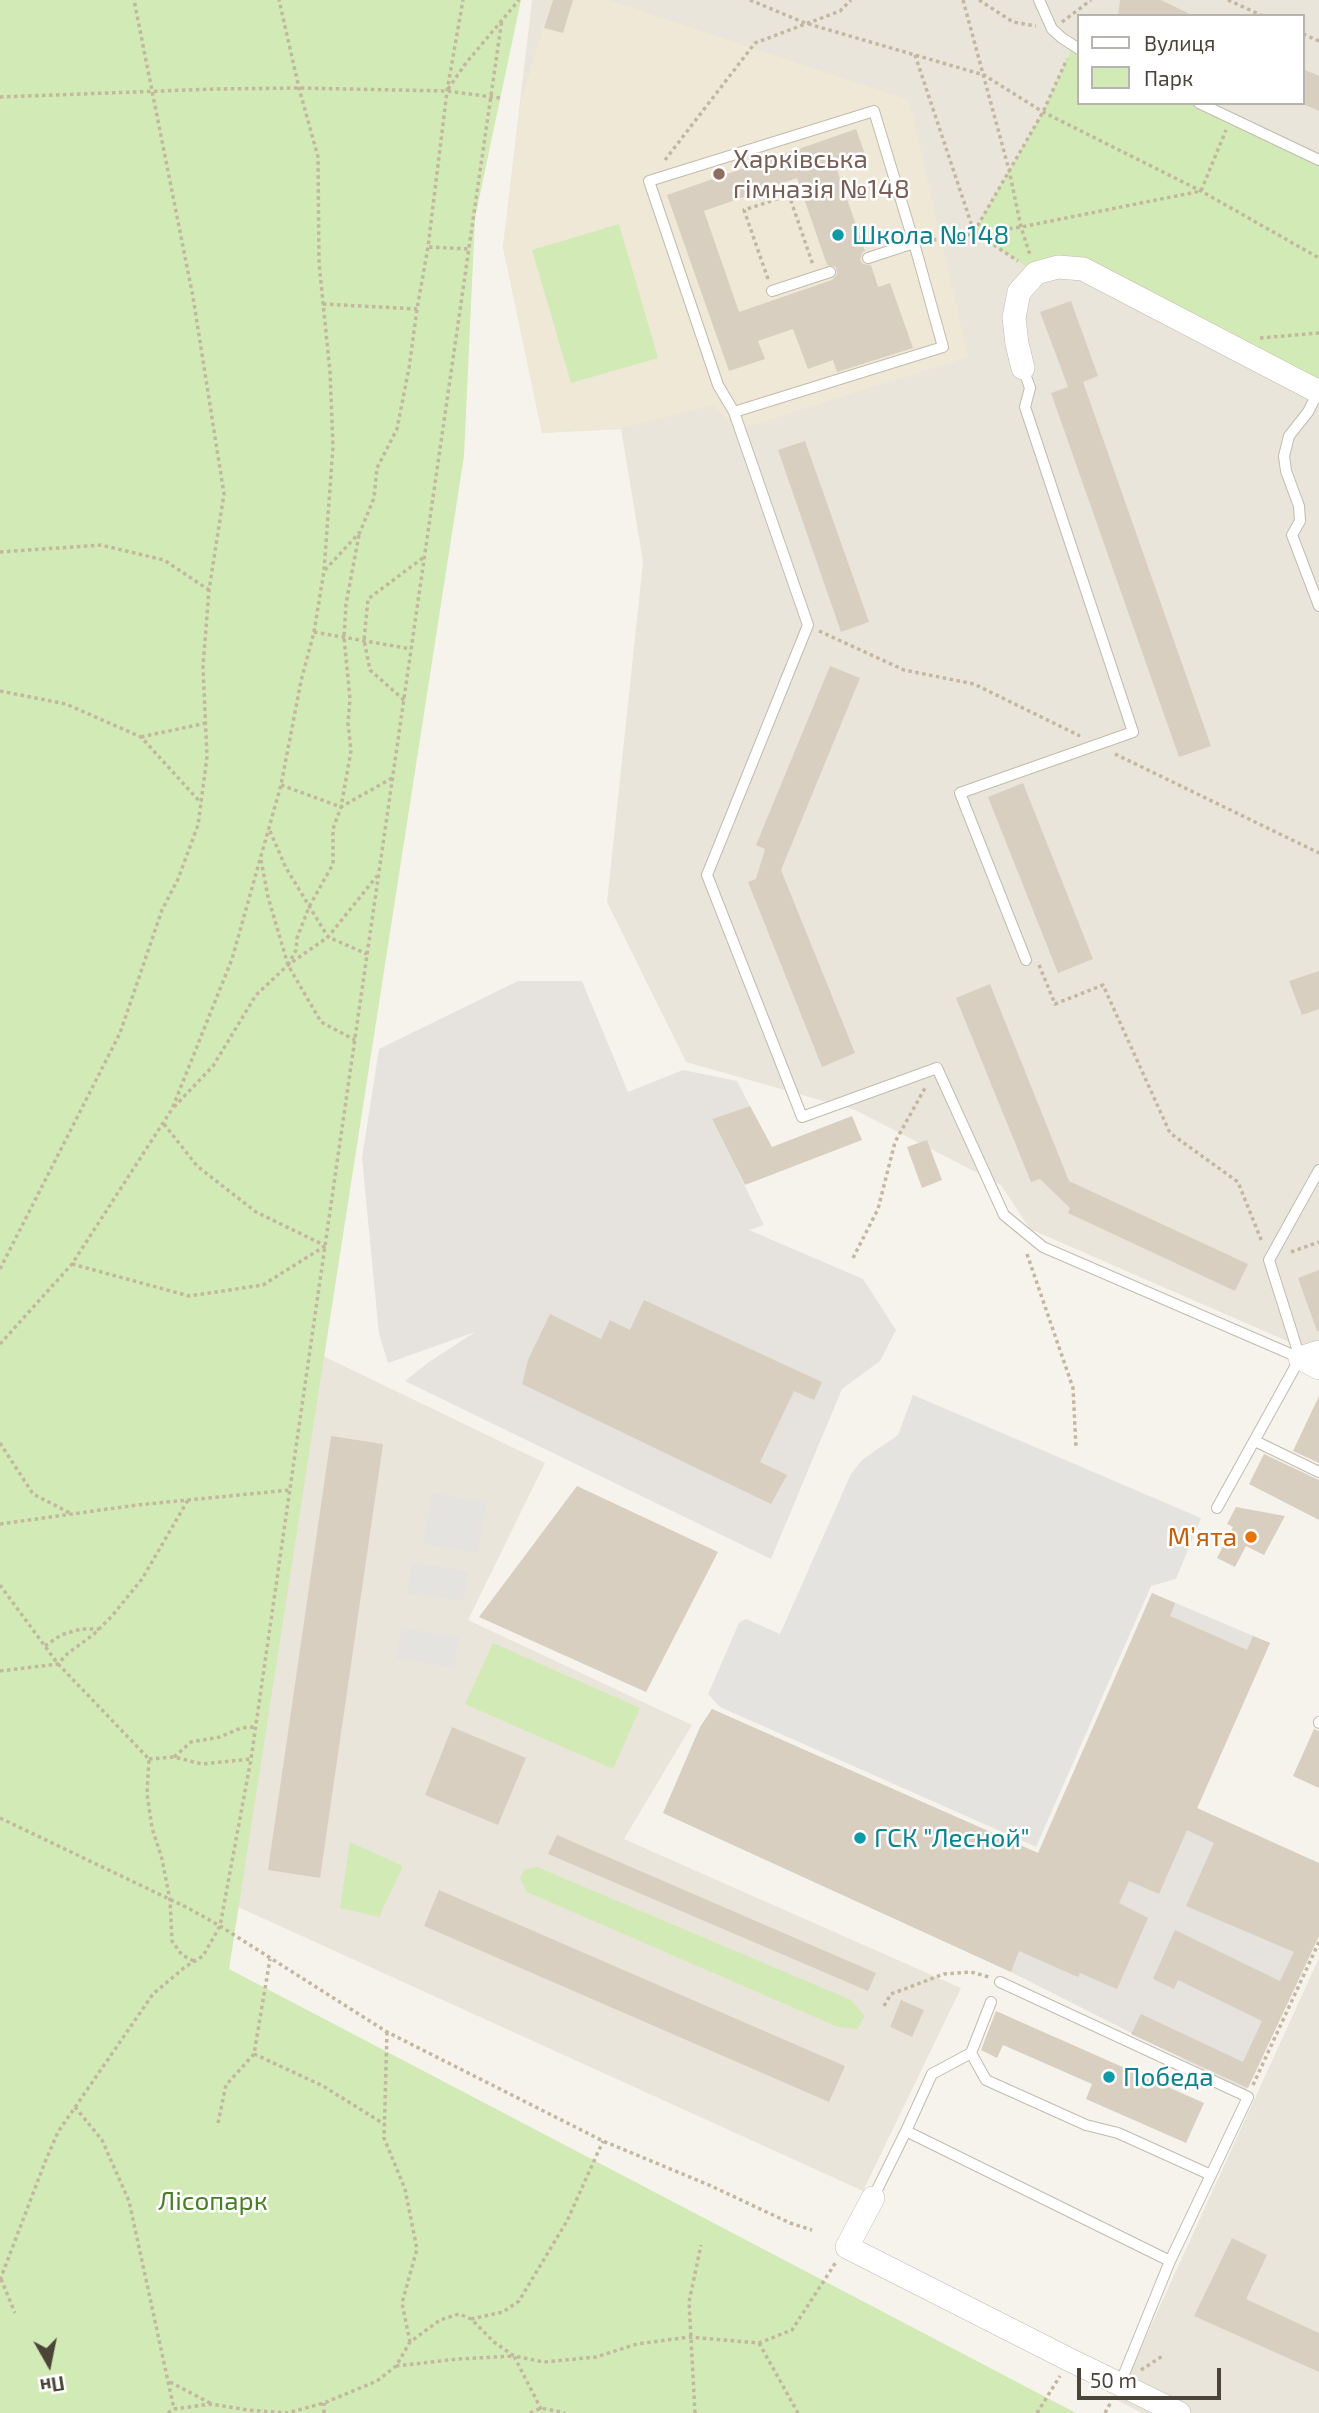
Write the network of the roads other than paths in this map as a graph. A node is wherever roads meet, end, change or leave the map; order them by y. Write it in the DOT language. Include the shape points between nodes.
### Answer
graph roads {
  1 [pos="1039,0"];
  2 [pos="1076,47"];
  3 [pos="1203,105"];
  4 [pos="1319,160"];
  5 [pos="914,243"];
  6 [pos="868,258"];
  7 [pos="830,272"];
  8 [pos="772,291"];
  9 [pos="1023,368"];
  10 [pos="1318,392"];
  11 [pos="734,412"];
  12 [pos="1319,606"];
  13 [pos="1031,957"];
  14 [pos="1319,1170"];
  15 [pos="1313,1359"];
  16 [pos="1255,1441"];
  17 [pos="1319,1472"];
  18 [pos="1217,1508"];
  19 [pos="1000,1982"];
  20 [pos="991,2002"];
  21 [pos="971,2053"];
  22 [pos="906,2131"];
  23 [pos="1212,2175"];
  24 [pos="873,2197"];
  25 [pos="1170,2261"];
  26 [pos="1121,2384"];
  27 [pos="1179,2413"];
  1 -- 2 [label="lane" via="1052,29"];
  3 -- 4 [label="lane"];
  5 -- 6 [label="lane"];
  5 -- 11 [label="lane" via="943,347"];
  5 -- 11 [label="lane" via="874,111 649,181 718,385"];
  7 -- 8 [label="lane"];
  9 -- 10 [label="street" via="1014,318 1019,292 1037,273 1058,267 1083,269"];
  9 -- 13 [label="lane" via="1030,388 1025,407 1133,732 960,793"];
  10 -- 12 [label="lane" via="1289,436 1284,456 1300,521 1292,535"];
  11 -- 15 [label="lane" via="808,625 707,875 802,1117 937,1068 1004,1215 1043,1247"];
  14 -- 15 [label="lane" via="1269,1260"];
  15 -- 16 [label="lane"];
  16 -- 17 [label="lane"];
  16 -- 18 [label="lane"];
  19 -- 23 [label="lane" via="1248,2097"];
  20 -- 21 [label="lane"];
  21 -- 22 [label="lane" via="932,2074"];
  21 -- 23 [label="lane" via="986,2080"];
  22 -- 24 [label="lane"];
  22 -- 25 [label="lane"];
  23 -- 25 [label="lane"];
  24 -- 26 [label="street" via="847,2247"];
  25 -- 26 [label="lane"];
  26 -- 27 [label="street"];
}
